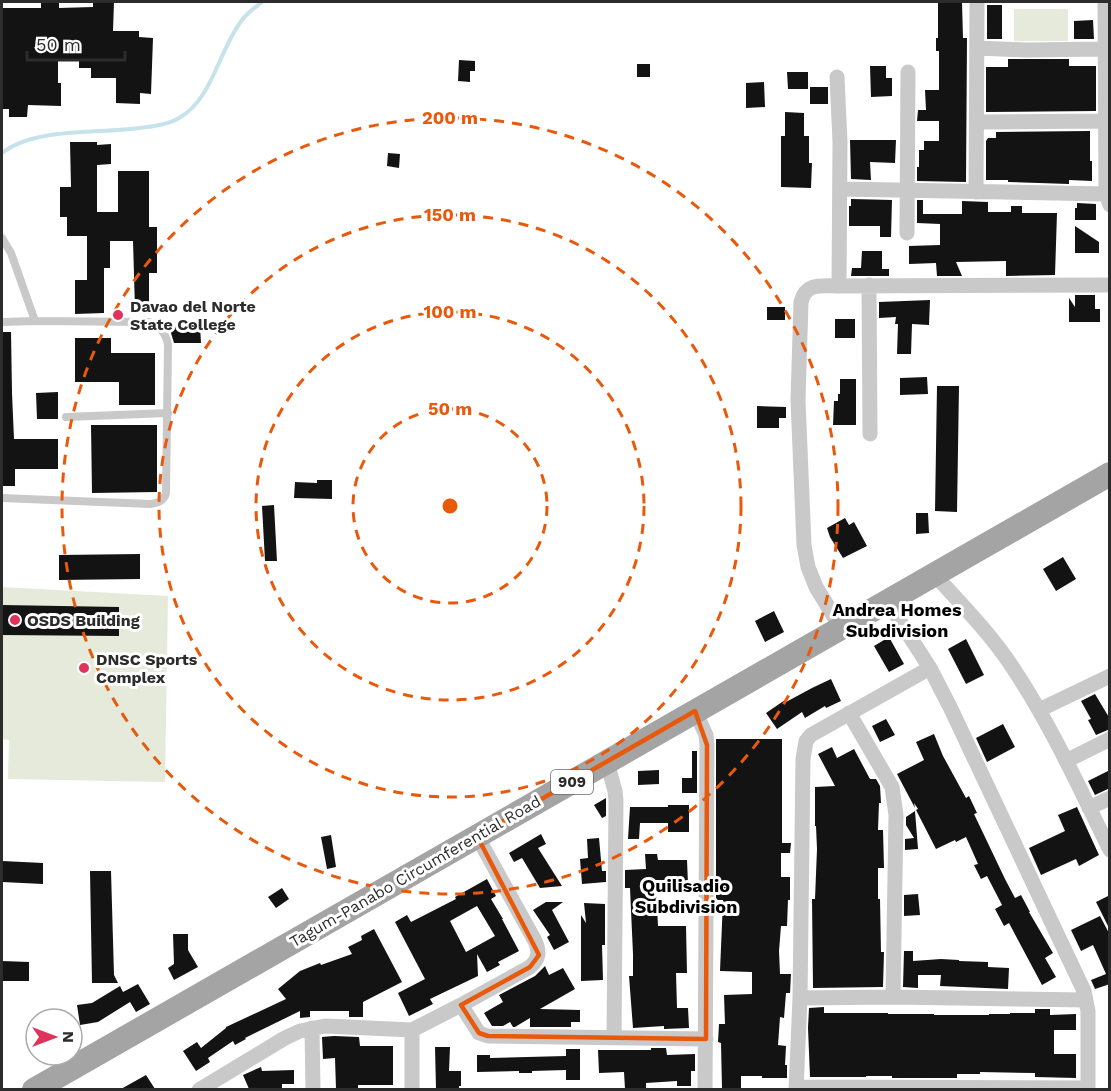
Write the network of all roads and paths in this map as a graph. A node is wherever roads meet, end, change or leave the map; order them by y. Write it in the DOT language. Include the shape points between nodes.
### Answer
graph roads {
  1 [pos="977,2"];
  2 [pos="1104,2"];
  3 [pos="977,48"];
  4 [pos="1105,49"];
  5 [pos="908,72"];
  6 [pos="837,76"];
  7 [pos="1105,121"];
  8 [pos="977,122"];
  9 [pos="840,189"];
  10 [pos="908,191"];
  11 [pos="976,192"];
  12 [pos="1108,199"];
  13 [pos="907,233"];
  14 [pos="2,238"];
  15 [pos="869,285"];
  16 [pos="1110,285"];
  17 [pos="839,286"];
  18 [pos="35,321"];
  19 [pos="2,322"];
  20 [pos="168,413"];
  21 [pos="66,417"];
  22 [pos="870,434"];
  23 [pos="1110,474"];
  24 [pos="2,498"];
  25 [pos="934,574"];
  26 [pos="887,601"];
  27 [pos="841,628"];
  28 [pos="930,668"];
  29 [pos="1110,675"];
  30 [pos="1039,710"];
  31 [pos="695,711"];
  32 [pos="849,713"];
  33 [pos="1110,739"];
  34 [pos="1066,761"];
  35 [pos="607,762"];
  36 [pos="1110,798"];
  37 [pos="1089,808"];
  38 [pos="477,836"];
  39 [pos="1110,850"];
  40 [pos="893,997"];
  41 [pos="801,998"];
  42 [pos="1086,1000"];
  43 [pos="461,1005"];
  44 [pos="312,1028"];
  45 [pos="412,1030"];
  46 [pos="614,1038"];
  47 [pos="706,1039"];
  48 [pos="219,1084"];
  49 [pos="796,1088"];
  50 [pos="34,1089"];
  51 [pos="199,1089"];
  52 [pos="313,1089"];
  53 [pos="412,1089"];
  54 [pos="705,1089"];
  55 [pos="1088,1089"];
  1 -- 3 [label="street"];
  2 -- 4 [label="street"];
  3 -- 4 [label="street"];
  3 -- 8 [label="street"];
  4 -- 7 [label="street"];
  5 -- 10 [label="street"];
  6 -- 9 [label="street"];
  7 -- 8 [label="street"];
  7 -- 12 [label="street"];
  8 -- 11 [label="street"];
  9 -- 10 [label="street"];
  9 -- 17 [label="street"];
  10 -- 11 [label="street"];
  10 -- 13 [label="street"];
  11 -- 12 [label="street"];
  14 -- 18 [label="lane"];
  15 -- 16 [label="street"];
  15 -- 17 [label="street"];
  15 -- 22 [label="street"];
  17 -- 27 [label="street" via="817,286 802,295 798,400 808,567"];
  18 -- 19 [label="lane"];
  18 -- 20 [label="lane" via="149,322 158,326 168,345"];
  20 -- 21 [label="lane"];
  20 -- 24 [label="lane" via="166,493 157,503"];
  23 -- 25 [label="main road, Tagum-Panabo Circumferential Road / 909"];
  25 -- 26 [label="main road, Tagum-Panabo Circumferential Road / 909"];
  25 -- 30 [label="street" via="1010,663"];
  26 -- 27 [label="main road, Tagum-Panabo Circumferential Road / 909"];
  26 -- 28 [label="street"];
  27 -- 31 [label="main road, Tagum-Panabo Circumferential Road / 909"];
  28 -- 32 [label="street"];
  28 -- 42 [label="street"];
  29 -- 30 [label="street"];
  30 -- 34 [label="street"];
  31 -- 35 [label="main road, Tagum-Panabo Circumferential Road / 909"];
  31 -- 47 [label="street" via="707,745"];
  32 -- 40 [label="street" via="892,787 895,802"];
  32 -- 41 [label="street" via="811,735 804,749"];
  33 -- 34 [label="street"];
  34 -- 37 [label="street"];
  35 -- 38 [label="main road, Tagum-Panabo Circumferential Road / 909"];
  35 -- 46 [label="street" via="616,801"];
  36 -- 37 [label="street"];
  37 -- 39 [label="street"];
  38 -- 43 [label="street" via="535,941 538,955 530,967"];
  38 -- 50 [label="main road, Tagum-Panabo Circumferential Road / 909"];
  40 -- 41 [label="street"];
  40 -- 42 [label="street"];
  41 -- 49 [label="street"];
  42 -- 55 [label="street"];
  43 -- 45 [label="street"];
  43 -- 46 [label="street" via="484,1035"];
  44 -- 45 [label="street"];
  44 -- 48 [label="street" via="285,1038"];
  44 -- 52 [label="street"];
  45 -- 53 [label="street"];
  46 -- 47 [label="street"];
  47 -- 54 [label="street"];
  48 -- 51 [label="street"];
  49 -- 55 [label="street"];
}
